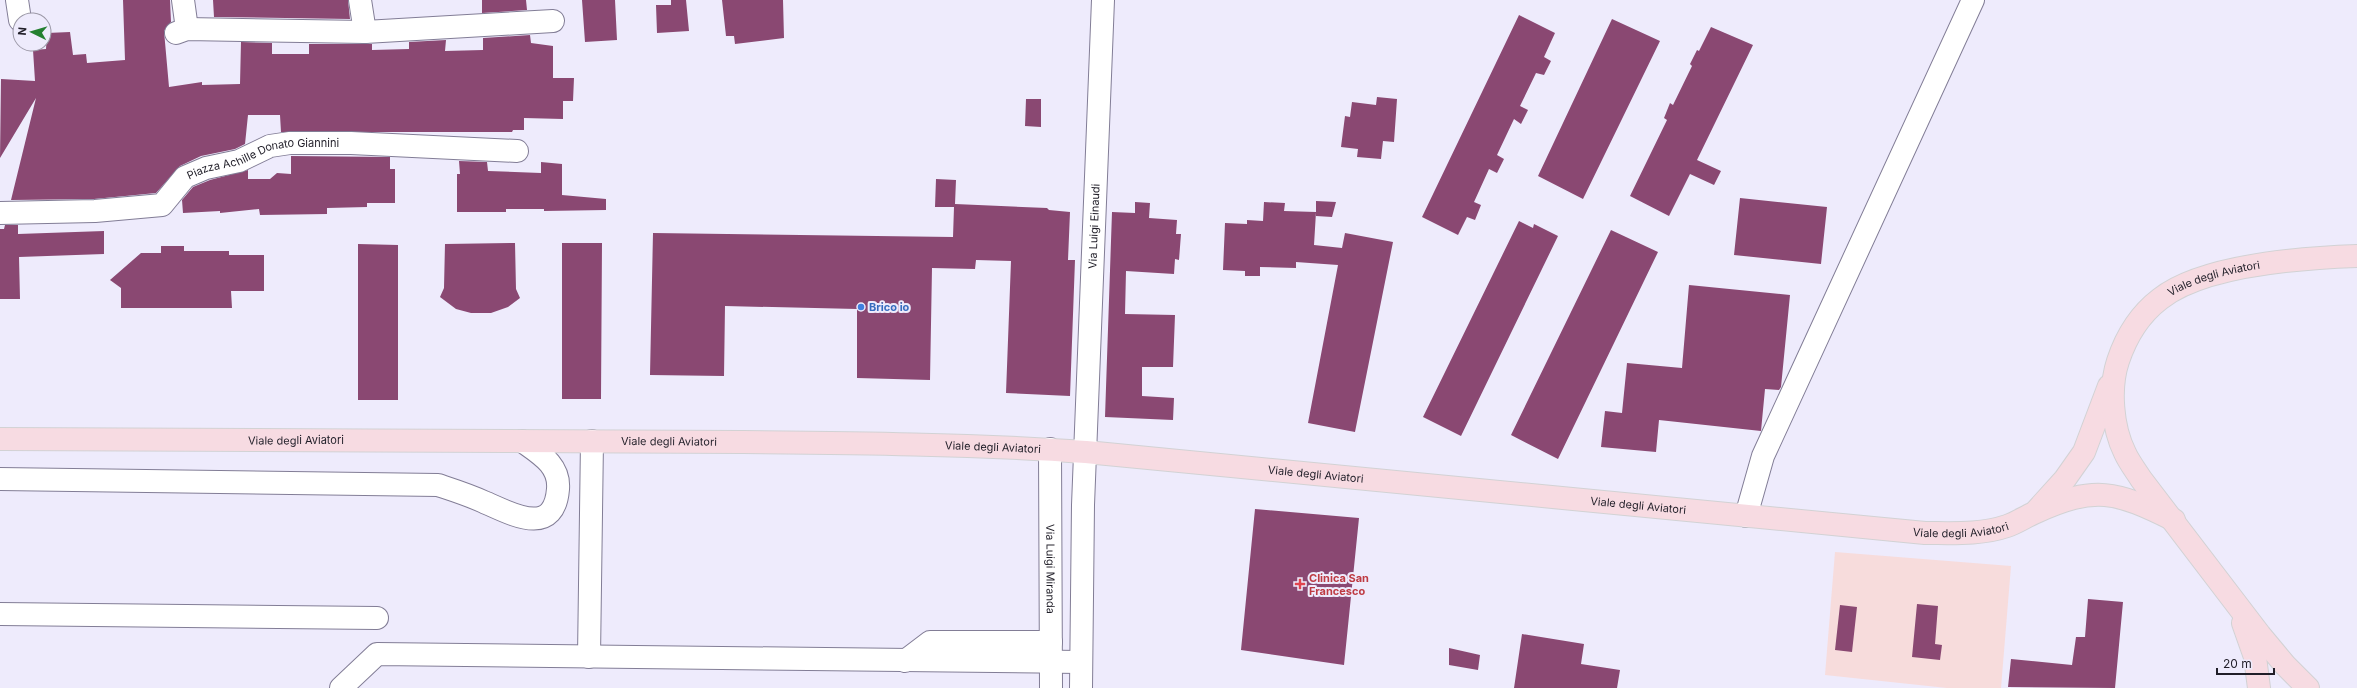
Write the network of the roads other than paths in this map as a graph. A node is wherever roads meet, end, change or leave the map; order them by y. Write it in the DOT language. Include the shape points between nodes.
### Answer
graph roads {
  1 [pos="18,0"];
  2 [pos="183,0"];
  3 [pos="360,0"];
  4 [pos="1104,0"];
  5 [pos="1973,0"];
  6 [pos="19,12"];
  7 [pos="553,21"];
  8 [pos="365,32"];
  9 [pos="516,151"];
  10 [pos="0,213"];
  11 [pos="2357,256"];
  12 [pos="2114,371"];
  13 [pos="0,439"];
  14 [pos="522,441"];
  15 [pos="592,441"];
  16 [pos="1050,449"];
  17 [pos="1086,452"];
  18 [pos="0,479"];
  19 [pos="2035,513"];
  20 [pos="1746,516"];
  21 [pos="2174,520"];
  22 [pos="2237,604"];
  23 [pos="0,614"];
  24 [pos="377,618"];
  25 [pos="1051,652"];
  26 [pos="590,657"];
  27 [pos="1081,662"];
  28 [pos="341,688"];
  29 [pos="1051,688"];
  30 [pos="1081,688"];
  31 [pos="2259,688"];
  32 [pos="2308,688"];
  1 -- 6 [label="street"];
  2 -- 8 [label="street" via="182,31"];
  3 -- 8 [label="street"];
  4 -- 17 [label="street, Via Luigi Einaudi"];
  5 -- 20 [label="street" via="1763,456"];
  7 -- 8 [label="street"];
  9 -- 10 [label="street, Piazza Achille Donato Giannini" via="290,143 270,146 239,161 206,168 185,178 162,205 95,211"];
  11 -- 12 [label="main road, Viale degli Aviatori" via="2327,257 2258,266 2213,275 2181,286 2160,299 2140,318 2124,344"];
  12 -- 19 [label="main road, Viale degli Aviatori" via="2084,452 2065,479"];
  12 -- 21 [label="main road, Viale degli Aviatori" via="2113,397 2124,453"];
  13 -- 14 [label="main road, Viale degli Aviatori"];
  14 -- 15 [label="main road, Viale degli Aviatori"];
  14 -- 18 [label="street" via="553,465 559,480 558,495 552,509 543,516 532,519 519,518 483,501 438,485"];
  15 -- 16 [label="main road, Viale degli Aviatori" via="870,443"];
  15 -- 26 [label="street"];
  16 -- 17 [label="main road, Viale degli Aviatori"];
  16 -- 25 [label="street, Via Luigi Miranda"];
  17 -- 20 [label="main road, Viale degli Aviatori"];
  17 -- 27 [label="street"];
  19 -- 20 [label="main road, Viale degli Aviatori" via="2006,527 1966,534 1925,533"];
  19 -- 21 [label="main road, Viale degli Aviatori" via="2083,495 2109,494 2139,503"];
  21 -- 22 [label="main road, Viale degli Aviatori"];
  22 -- 31 [label="main road" via="2255,657"];
  22 -- 32 [label="main road, Viale degli Aviatori" via="2285,665"];
  23 -- 24 [label="street"];
  25 -- 26 [label="street" via="930,642 905,661"];
  25 -- 27 [label="street"];
  25 -- 29 [label="street, Via Luigi Miranda"];
  26 -- 28 [label="street" via="377,654"];
  27 -- 30 [label="street"];
}
